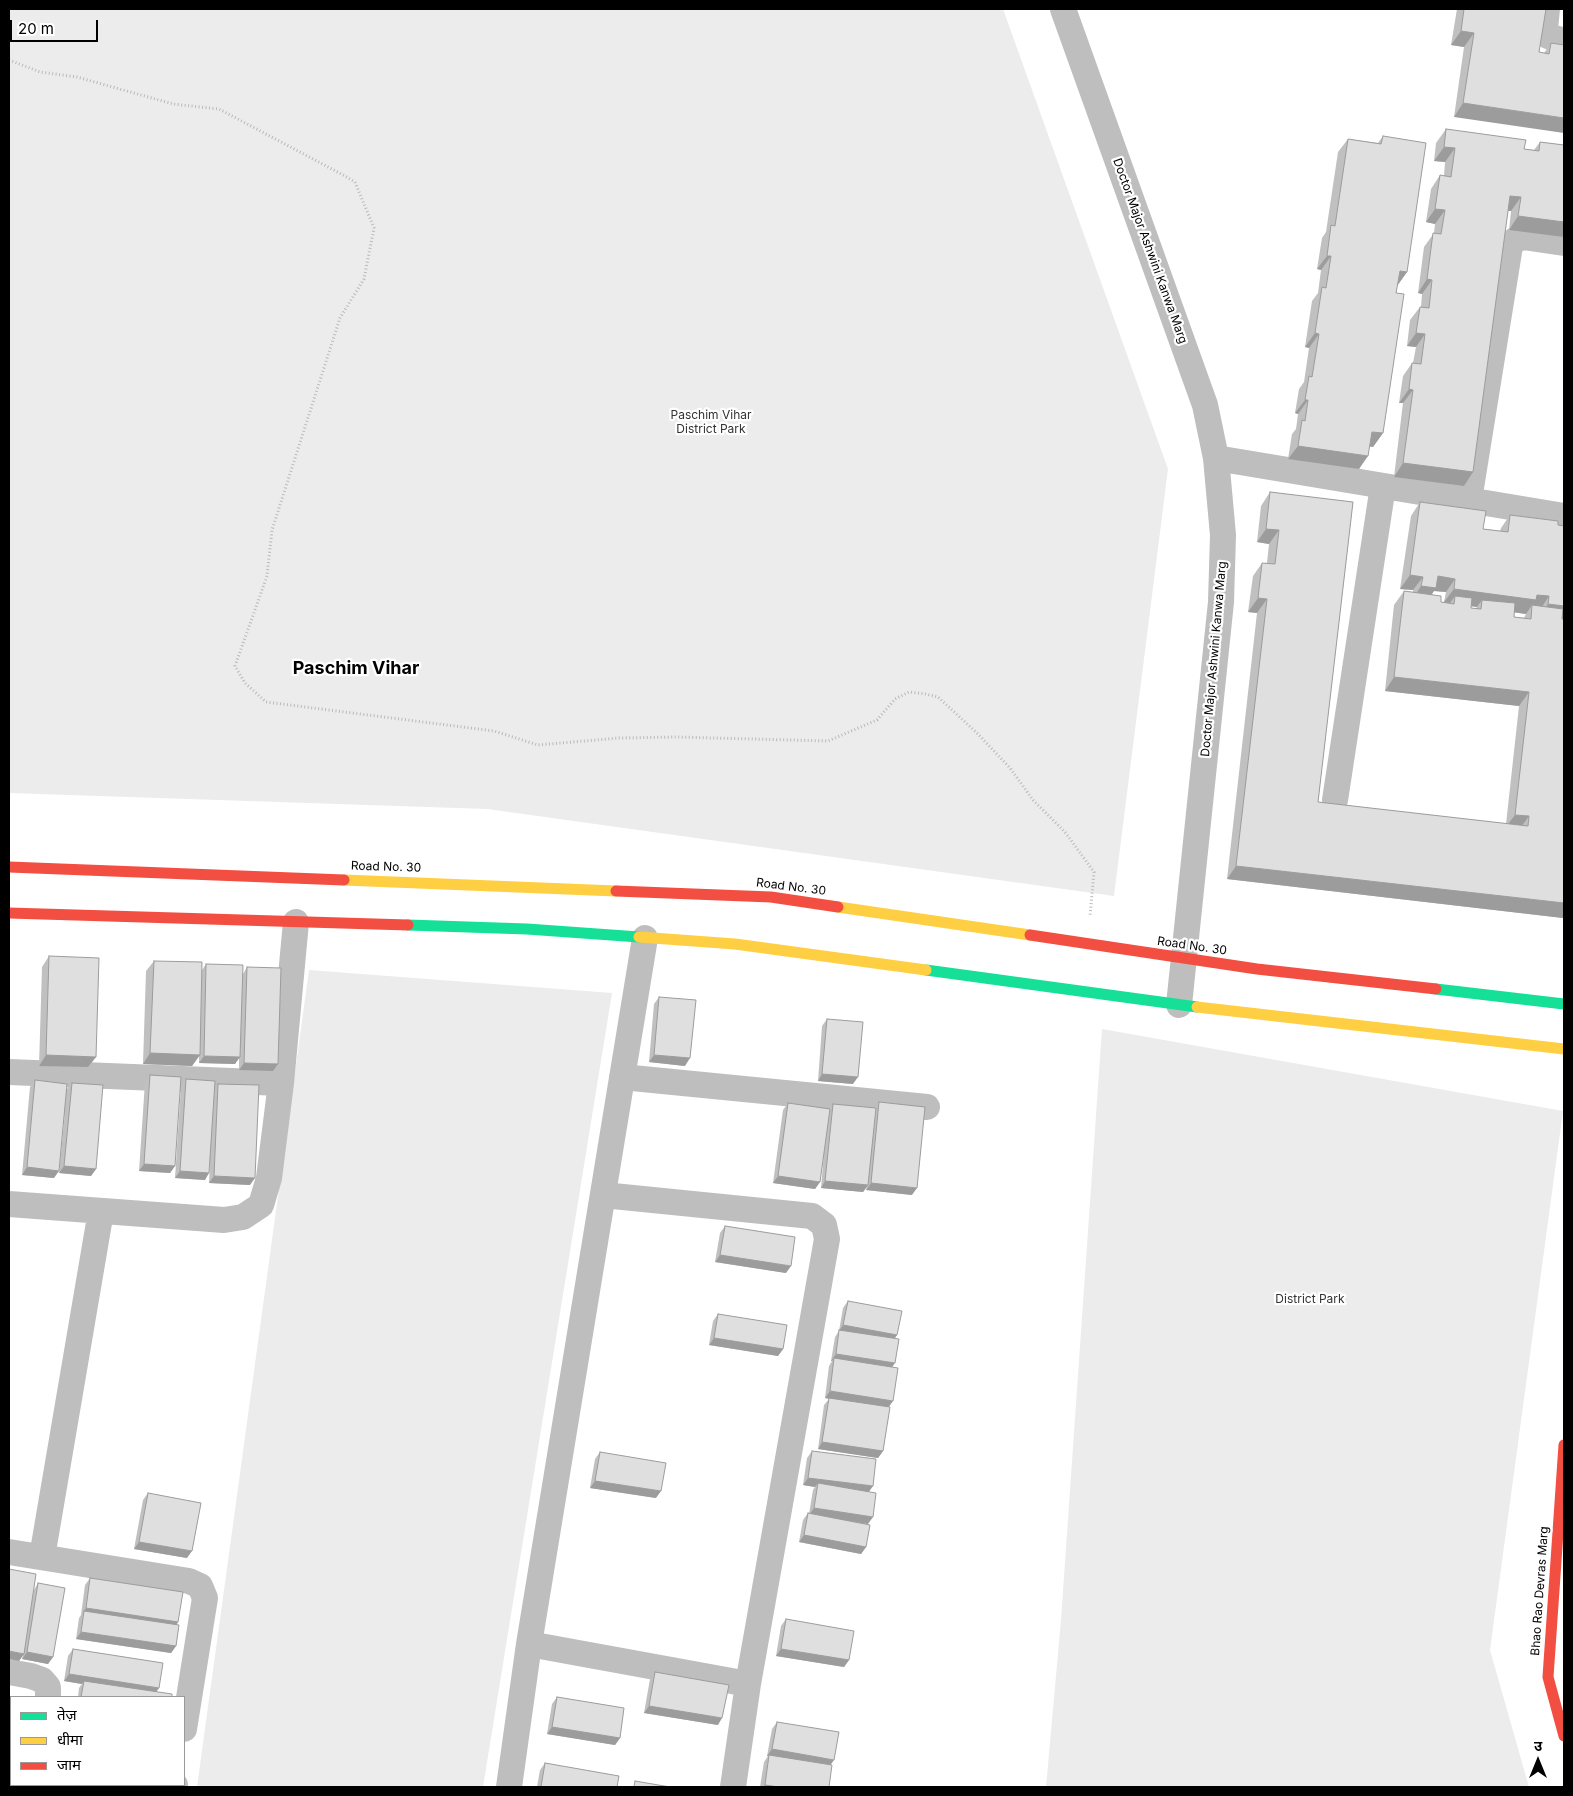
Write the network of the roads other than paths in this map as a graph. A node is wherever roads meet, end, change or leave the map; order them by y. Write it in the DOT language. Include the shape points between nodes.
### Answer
graph roads {
  1 [pos="1063,9"];
  2 [pos="1547,9"];
  3 [pos="1564,41"];
  4 [pos="1564,243"];
  5 [pos="1216,458"];
  6 [pos="1383,486"];
  7 [pos="1469,500"];
  8 [pos="1564,516"];
  9 [pos="1335,800"];
  10 [pos="9,867"];
  11 [pos="9,913"];
  12 [pos="296,922"];
  13 [pos="645,938"];
  14 [pos="1184,959"];
  15 [pos="1564,1004"];
  16 [pos="1179,1005"];
  17 [pos="1564,1049"];
  18 [pos="9,1072"];
  19 [pos="622,1077"];
  20 [pos="281,1083"];
  21 [pos="927,1107"];
  22 [pos="603,1195"];
  23 [pos="9,1204"];
  24 [pos="101,1211"];
  25 [pos="1564,1445"];
  26 [pos="9,1552"];
  27 [pos="42,1557"];
  28 [pos="529,1644"];
  29 [pos="9,1672"];
  30 [pos="748,1684"];
  31 [pos="48,1696"];
  32 [pos="185,1722"];
  33 [pos="1564,1736"];
  34 [pos="509,1787"];
  35 [pos="733,1787"];
  1 -- 5 [label="street, Doctor Major Ashwini Kanwa Marg" via="1205,405"];
  2 -- 3 [label="street" via="1545,30 1548,36"];
  4 -- 7 [label="street" via="1523,237 1510,246"];
  5 -- 6 [label="street"];
  5 -- 14 [label="street, Doctor Major Ashwini Kanwa Marg" via="1223,535 1221,602"];
  6 -- 7 [label="street"];
  6 -- 9 [label="street"];
  7 -- 8 [label="street"];
  10 -- 14 [label="street, Road No. 30" via="771,897"];
  11 -- 12 [label="street"];
  12 -- 13 [label="street" via="527,930"];
  12 -- 20 [label="street"];
  13 -- 16 [label="street" via="735,944"];
  13 -- 19 [label="street"];
  14 -- 15 [label="street, Road No. 30"];
  14 -- 16 [label="street, Doctor Major Ashwini Kanwa Marg"];
  16 -- 17 [label="street"];
  18 -- 20 [label="street"];
  19 -- 21 [label="street"];
  19 -- 22 [label="street"];
  20 -- 24 [label="street" via="269,1178 261,1205 243,1218 224,1220"];
  22 -- 28 [label="street"];
  22 -- 30 [label="street" via="812,1216 824,1225 827,1239"];
  23 -- 24 [label="street"];
  24 -- 27 [label="street"];
  25 -- 33 [label="street, Bhao Rao Devras Marg" via="1548,1677"];
  26 -- 27 [label="street"];
  27 -- 32 [label="street" via="189,1581 200,1586 204,1598"];
  28 -- 30 [label="street"];
  28 -- 34 [label="street"];
  29 -- 31 [label="street" via="42,1680 48,1687"];
  30 -- 35 [label="street"];
}
